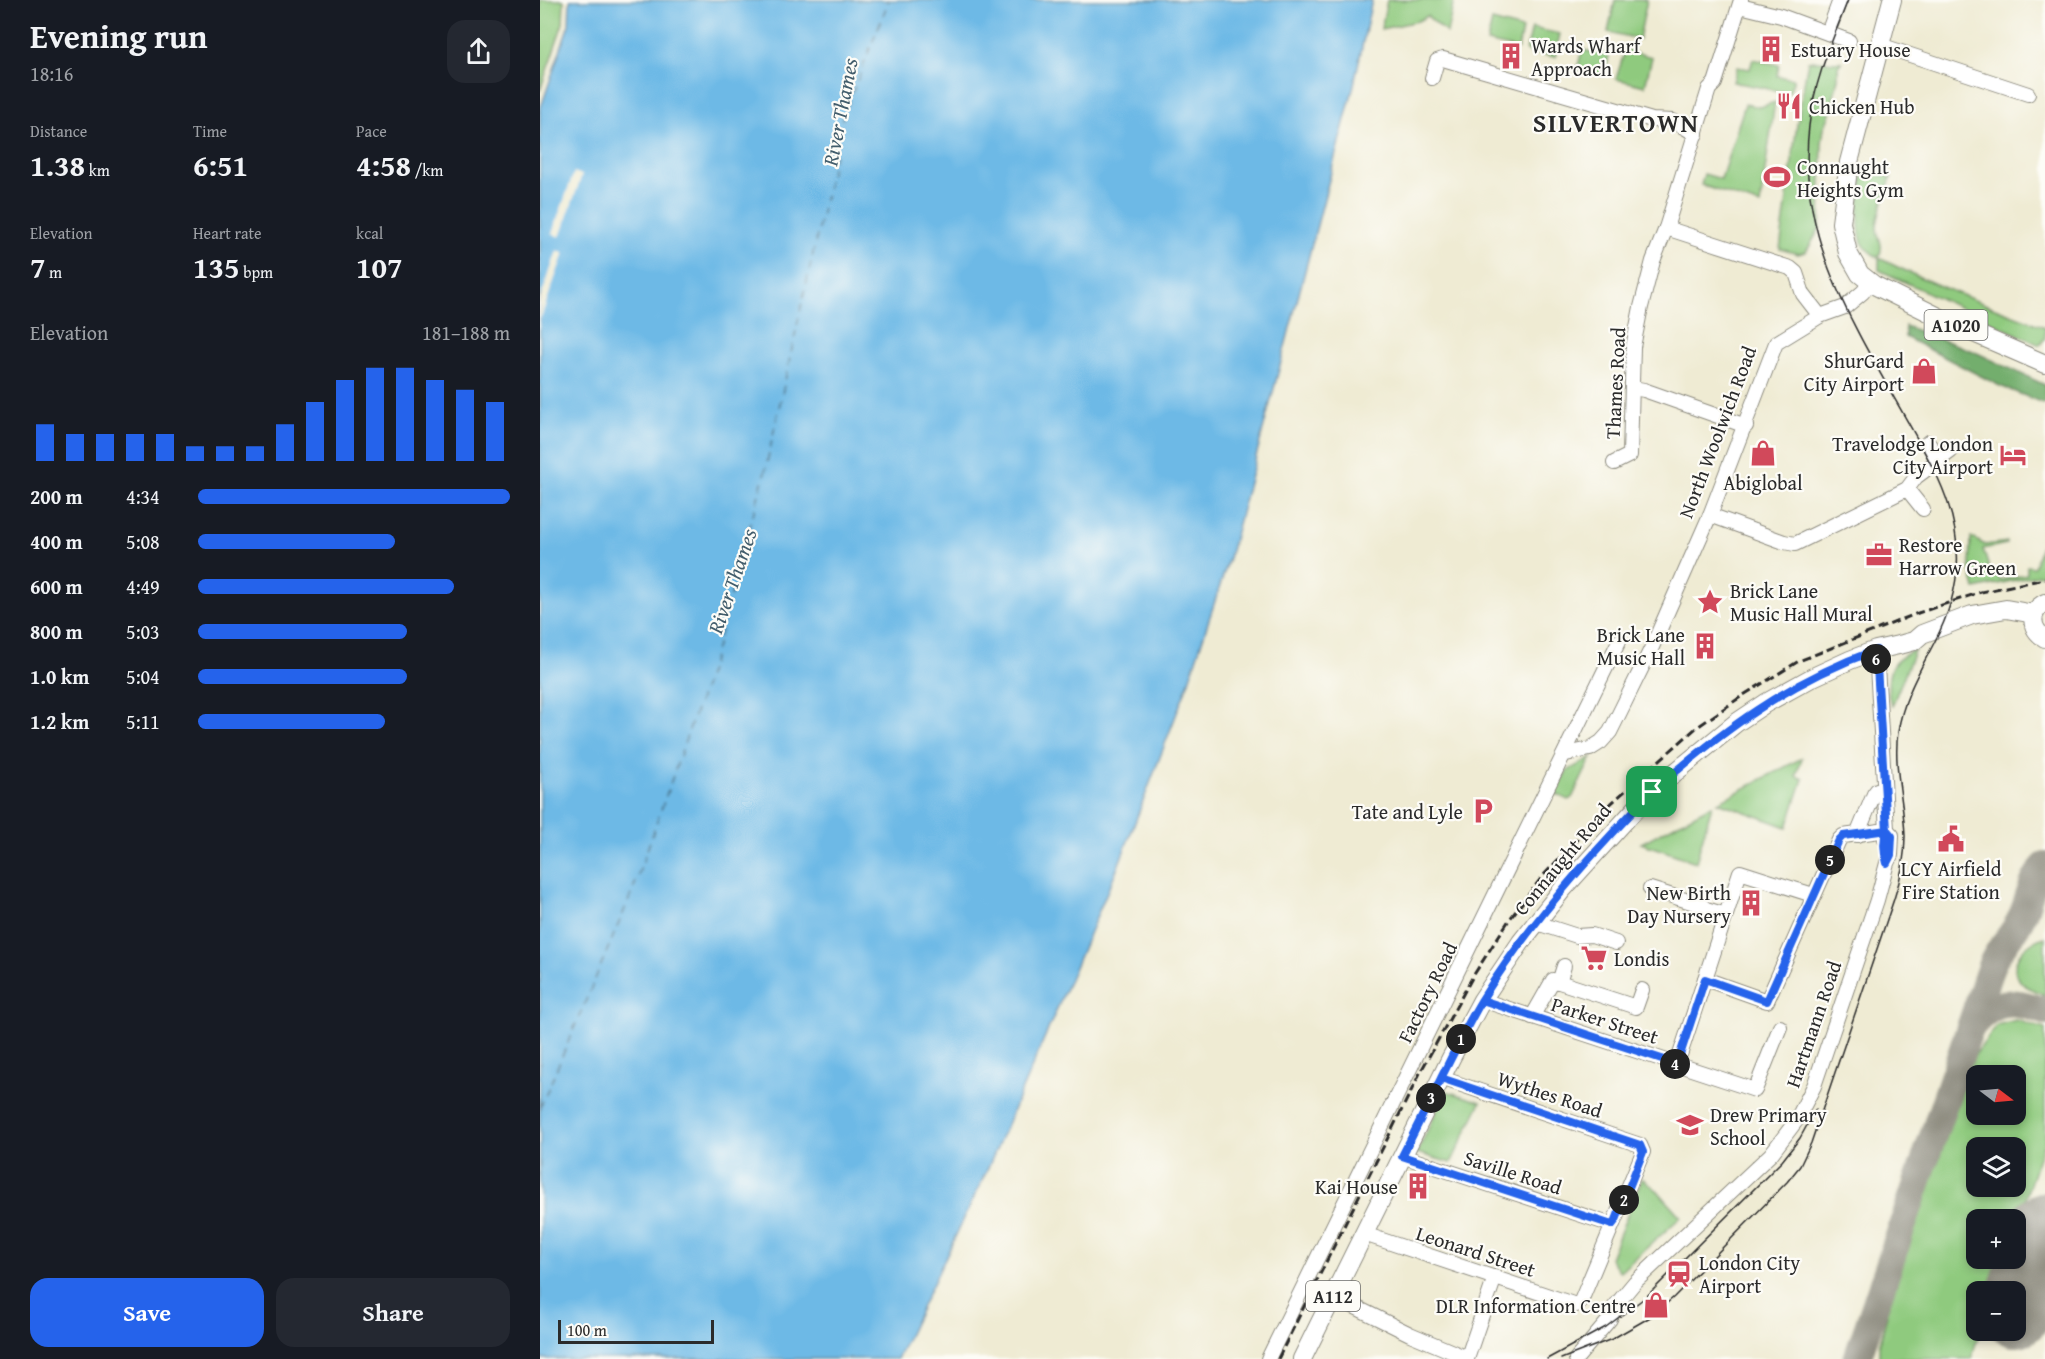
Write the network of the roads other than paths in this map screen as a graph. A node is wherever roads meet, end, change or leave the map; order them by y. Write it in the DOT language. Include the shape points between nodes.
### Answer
graph roads {
  1 [pos="1840,0"];
  2 [pos="1892,0"];
  3 [pos="1741,3"];
  4 [pos="1824,31"];
  5 [pos="1849,41"];
  6 [pos="1880,45"];
  7 [pos="1432,78"];
  8 [pos="2028,94"];
  9 [pos="1696,134"];
  10 [pos="1666,228"];
  11 [pos="1869,282"];
  12 [pos="1820,316"];
  13 [pos="2045,364"];
  14 [pos="1633,388"];
  15 [pos="1746,426"];
  16 [pos="1928,442"];
  17 [pos="1951,451"];
  18 [pos="1938,461"];
  19 [pos="1614,462"];
  20 [pos="1907,489"];
  21 [pos="1923,508"];
  22 [pos="1710,515"];
  23 [pos="2039,608"];
  24 [pos="2045,638"];
  25 [pos="1619,641"];
  26 [pos="1876,650"];
  27 [pos="1566,754"];
  28 [pos="1884,789"];
  29 [pos="1866,818"];
  30 [pos="1887,830"];
  31 [pos="1872,832"];
  32 [pos="1857,835"];
  33 [pos="1650,889"];
  34 [pos="1814,895"];
  35 [pos="1726,915"];
  36 [pos="1538,921"];
  37 [pos="1616,943"];
  38 [pos="1564,966"];
  39 [pos="1705,979"];
  40 [pos="1559,982"];
  41 [pos="1642,990"];
  42 [pos="1482,1000"];
  43 [pos="1532,1017"];
  44 [pos="1780,1027"];
  45 [pos="1677,1064"];
  46 [pos="1441,1078"];
  47 [pos="1402,1156"];
  48 [pos="1612,1225"];
  49 [pos="1364,1234"];
  50 [pos="1495,1277"];
  51 [pos="1333,1296"];
  52 [pos="1615,1306"];
  53 [pos="1467,1358"];
  54 [pos="1268,1359"];
  55 [pos="1302,1359"];
  56 [pos="1570,1359"];
  57 [pos="1576,1359"];
  1 -- 4 [label="street"];
  2 -- 6 [label="main road, A1020"];
  3 -- 4 [label="street"];
  3 -- 9 [label="street, Thames Road"];
  4 -- 5 [label="street"];
  6 -- 8 [label="street"];
  6 -- 11 [label="main road, A1020" via="1850,161 1841,223 1848,253"];
  7 -- 9 [label="street" via="1437,61 1443,59 1652,120 1673,122"];
  9 -- 10 [label="street, Thames Road"];
  10 -- 12 [label="street" via="1790,268"];
  10 -- 14 [label="street, Thames Road" via="1641,307 1633,347"];
  11 -- 12 [label="street, North Woolwich Road" via="1845,307"];
  11 -- 13 [label="main road, A1020"];
  12 -- 15 [label="street, North Woolwich Road" via="1776,343"];
  14 -- 15 [label="street"];
  14 -- 19 [label="street, Thames Road" via="1630,455"];
  15 -- 22 [label="street, North Woolwich Road"];
  16 -- 18 [label="street"];
  17 -- 18 [label="street"];
  18 -- 20 [label="street"];
  20 -- 21 [label="street"];
  20 -- 22 [label="street" via="1795,544"];
  22 -- 27 [label="street, North Woolwich Road" via="1610,732 1590,749"];
  23 -- 24 [label="main road, Connaught Road / A112" via="2034,628"];
  23 -- 26 [label="main road, Connaught Road / A112" via="1972,615 1904,645"];
  25 -- 27 [label="street, Factory Road"];
  26 -- 28 [label="street, Hartmann Road"];
  26 -- 36 [label="main road, Connaught Road / A112" via="1813,677 1736,723 1652,792"];
  27 -- 54 [label="street, Factory Road"];
  28 -- 29 [label="street" via="1874,794"];
  28 -- 30 [label="street, Hartmann Road"];
  29 -- 31 [label="street"];
  29 -- 32 [label="street"];
  30 -- 31 [label="street"];
  30 -- 52 [label="street, Hartmann Road" via="1892,836 1891,855 1877,900 1814,1086 1796,1121 1771,1154"];
  31 -- 32 [label="street"];
  32 -- 34 [label="street" via="1839,840"];
  33 -- 35 [label="street"];
  34 -- 35 [label="street" via="1740,872"];
  34 -- 39 [label="street" via="1767,1001"];
  35 -- 39 [label="street"];
  36 -- 37 [label="street" via="1577,936 1592,935"];
  36 -- 42 [label="main road, Connaught Road / A112"];
  38 -- 40 [label="street"];
  39 -- 45 [label="street"];
  40 -- 41 [label="street" via="1636,1007"];
  40 -- 43 [label="street" via="1553,980"];
  42 -- 43 [label="street, Parker Street"];
  42 -- 46 [label="main road, A112"];
  43 -- 45 [label="street, Parker Street"];
  44 -- 45 [label="street, Parker Street" via="1755,1090"];
  46 -- 47 [label="main road, A112"];
  46 -- 48 [label="street, Wythes Road" via="1640,1145 1643,1152"];
  47 -- 48 [label="street, Saville Road"];
  47 -- 49 [label="main road, A112"];
  48 -- 50 [label="street, Leonard Street" via="1576,1305"];
  49 -- 50 [label="street, Leonard Street"];
  49 -- 51 [label="main road, A112"];
  50 -- 53 [label="street"];
  51 -- 53 [label="street"];
  51 -- 55 [label="main road, A112"];
  52 -- 56 [label="street, Hartmann Road" via="1603,1313"];
  52 -- 57 [label="street, Hartmann Road" via="1610,1319"];
}
